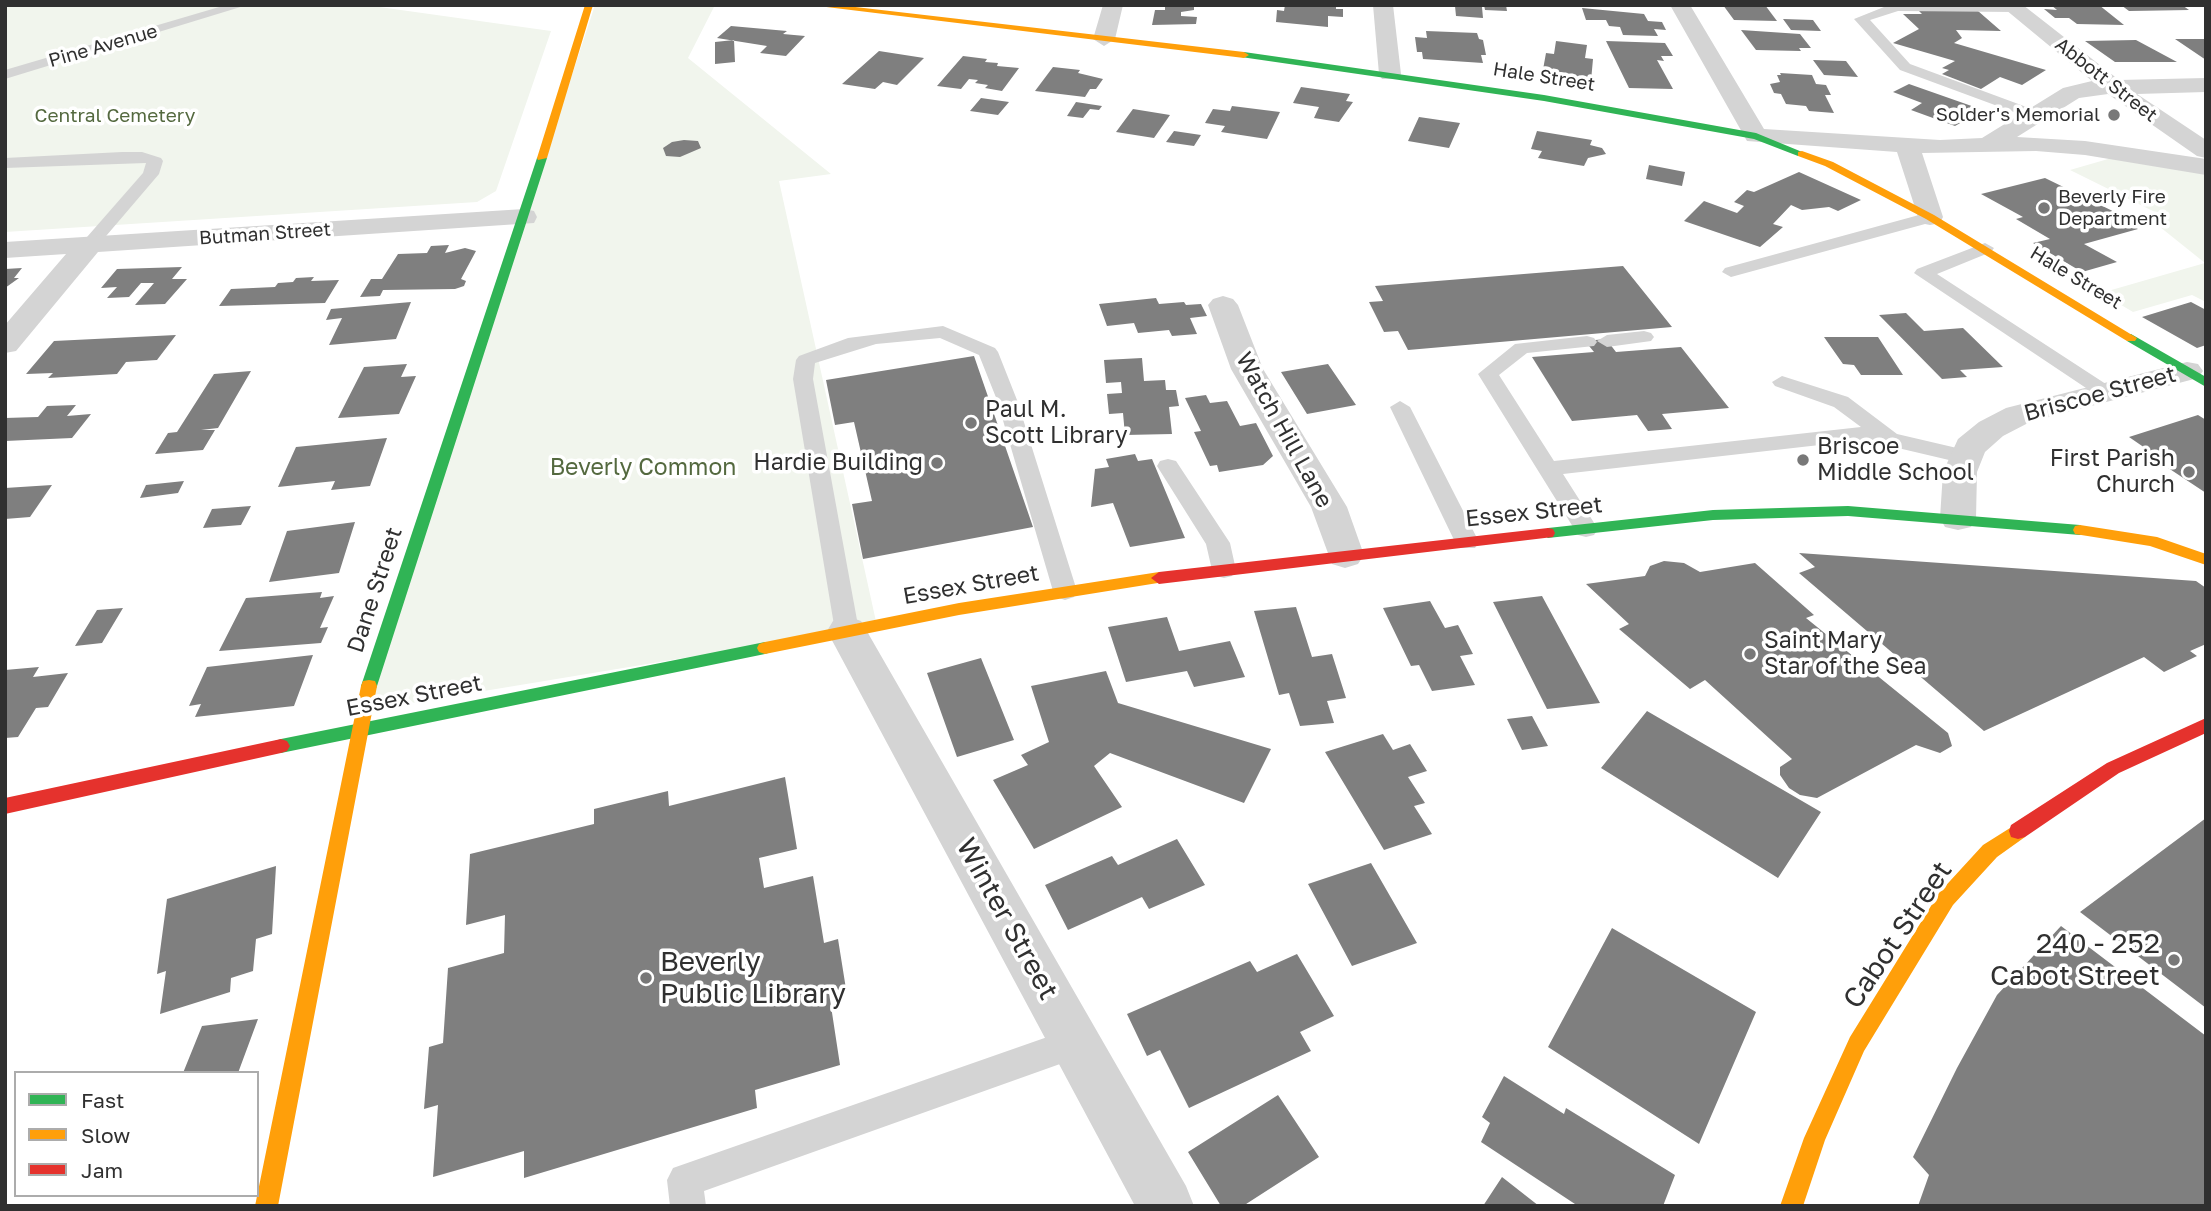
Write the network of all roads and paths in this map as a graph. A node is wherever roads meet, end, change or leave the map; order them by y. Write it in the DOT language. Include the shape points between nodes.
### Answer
graph roads {
  1 [pos="241,5"];
  2 [pos="589,5"];
  3 [pos="1113,5"];
  4 [pos="1383,5"];
  5 [pos="1680,5"];
  6 [pos="826,6"];
  7 [pos="2012,6"];
  8 [pos="1104,39"];
  9 [pos="1390,74"];
  10 [pos="5,75"];
  11 [pos="2110,85"];
  12 [pos="2206,85"];
  13 [pos="2035,115"];
  14 [pos="1756,136"];
  15 [pos="1991,143"];
  16 [pos="1907,145"];
  17 [pos="2206,151"];
  18 [pos="5,163"];
  19 [pos="2206,167"];
  20 [pos="524,217"];
  21 [pos="1930,217"];
  22 [pos="89,245"];
  23 [pos="1985,248"];
  24 [pos="5,250"];
  25 [pos="1731,272"];
  26 [pos="1223,305"];
  27 [pos="1644,337"];
  28 [pos="5,344"];
  29 [pos="2196,377"];
  30 [pos="1782,382"];
  31 [pos="2105,392"];
  32 [pos="1400,407"];
  33 [pos="1894,440"];
  34 [pos="1966,457"];
  35 [pos="1168,466"];
  36 [pos="1548,469"];
  37 [pos="1958,518"];
  38 [pos="1586,529"];
  39 [pos="1467,542"];
  40 [pos="1345,555"];
  41 [pos="2206,560"];
  42 [pos="1224,570"];
  43 [pos="1065,591"];
  44 [pos="847,631"];
  45 [pos="2206,725"];
  46 [pos="358,730"];
  47 [pos="5,806"];
  48 [pos="1076,1043"];
  49 [pos="1157,1203"];
  50 [pos="266,1206"];
  51 [pos="688,1206"];
  52 [pos="1791,1206"];
  1 -- 10 [label="lane, Pine Avenue"];
  2 -- 20 [label="main road, Dane Street"];
  3 -- 8 [label="street"];
  4 -- 9 [label="street"];
  5 -- 14 [label="street"];
  6 -- 8 [label="main road, Hale Street"];
  7 -- 11 [label="street, Abbott Street"];
  7 -- 13 [label="lane" via="1896,7 1861,19 1905,67"];
  8 -- 9 [label="main road, Hale Street"];
  9 -- 14 [label="main road, Hale Street"];
  11 -- 12 [label="street"];
  11 -- 13 [label="street" via="2071,93"];
  11 -- 17 [label="street, Abbott Street"];
  13 -- 15 [label="street"];
  14 -- 16 [label="street"];
  14 -- 21 [label="main road, Hale Street" via="1829,164"];
  15 -- 16 [label="street"];
  15 -- 19 [label="street" via="2085,148"];
  16 -- 21 [label="street"];
  18 -- 22 [label="lane" via="122,157 155,161 152,174"];
  20 -- 22 [label="street, Butman Street"];
  20 -- 46 [label="main road, Dane Street" via="393,605"];
  21 -- 23 [label="main road, Hale Street"];
  21 -- 25 [label="lane"];
  22 -- 24 [label="street, Butman Street"];
  22 -- 28 [label="street"];
  23 -- 29 [label="main road, Hale Street"];
  23 -- 31 [label="lane" via="1923,273"];
  26 -- 40 [label="street, Watch Hill Lane" via="1247,369 1329,507"];
  27 -- 36 [label="lane" via="1522,348 1488,374"];
  29 -- 31 [label="street, Briscoe Street"];
  30 -- 33 [label="lane" via="1842,402"];
  31 -- 34 [label="street, Briscoe Street" via="2018,415 1991,429 1970,447"];
  32 -- 39 [label="lane"];
  33 -- 34 [label="lane"];
  33 -- 36 [label="lane" via="1864,433"];
  34 -- 37 [label="street, Briscoe Street" via="1960,472"];
  35 -- 42 [label="lane" via="1218,543"];
  36 -- 38 [label="lane"];
  37 -- 38 [label="main road, Essex Street" via="1781,511"];
  37 -- 41 [label="main road, Essex Street" via="2094,531 2152,541"];
  38 -- 39 [label="main road, Essex Street"];
  39 -- 40 [label="main road, Essex Street"];
  40 -- 42 [label="main road, Essex Street"];
  42 -- 43 [label="main road, Essex Street"];
  43 -- 44 [label="main road, Essex Street"];
  43 -- 44 [label="lane" via="988,352 943,332 876,338 806,360 803,379"];
  44 -- 46 [label="main road, Essex Street"];
  44 -- 48 [label="street, Winter Street"];
  45 -- 52 [label="main road, Cabot Street" via="2113,768 2046,811 1990,851 1946,899 1857,1044"];
  46 -- 47 [label="main road, Essex Street"];
  46 -- 50 [label="main road, Dane Street"];
  48 -- 49 [label="street, Winter Street"];
  48 -- 51 [label="lane" via="685,1180"];
}
